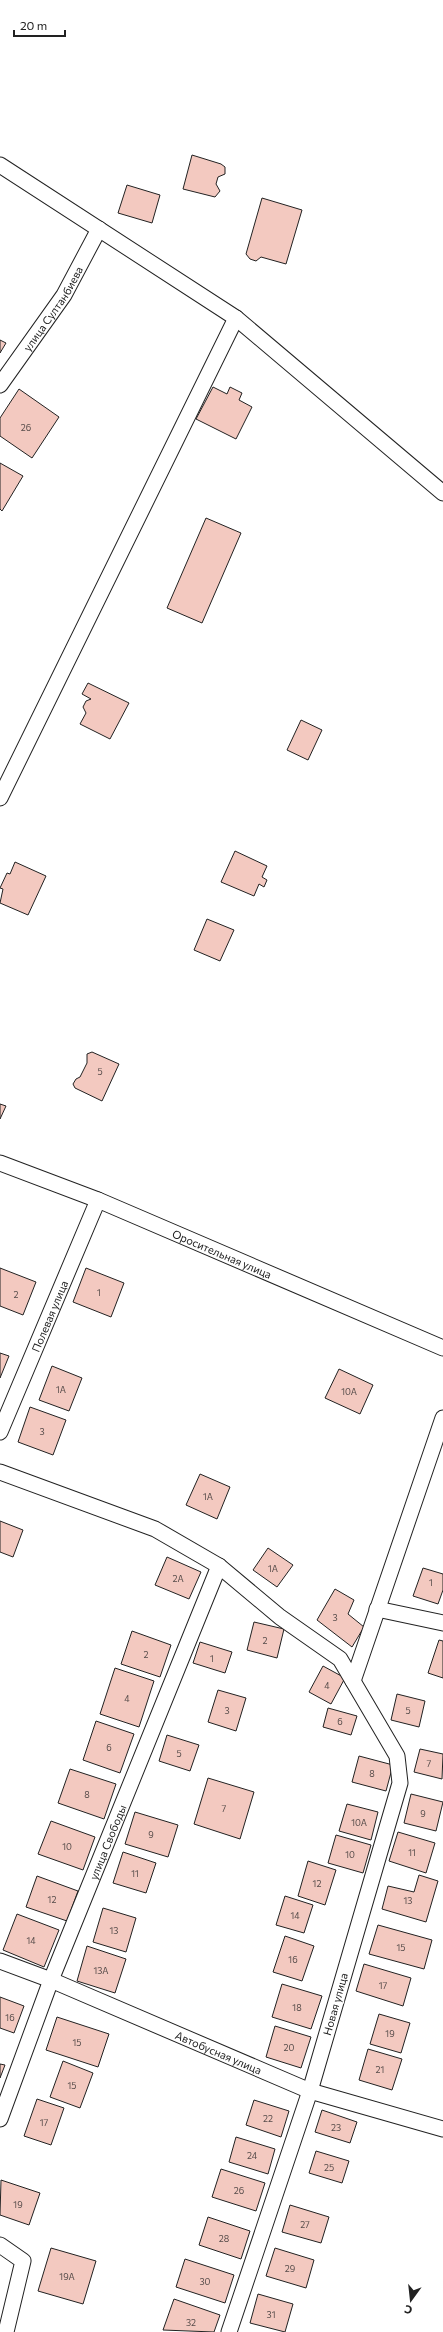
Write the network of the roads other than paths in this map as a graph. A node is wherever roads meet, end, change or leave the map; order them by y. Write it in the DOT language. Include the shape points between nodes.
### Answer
graph roads {
  1 [pos="0,165"];
  2 [pos="99,229"];
  3 [pos="236,318"];
  4 [pos="0,385"];
  5 [pos="443,493"];
  6 [pos="0,798"];
  7 [pos="0,1163"];
  8 [pos="98,1200"];
  9 [pos="443,1348"];
  10 [pos="443,1418"];
  11 [pos="0,1432"];
  12 [pos="0,1472"];
  13 [pos="219,1566"];
  14 [pos="377,1609"];
  15 [pos="443,1623"];
  16 [pos="353,1681"];
  17 [pos="0,1961"];
  18 [pos="51,1980"];
  19 [pos="310,2091"];
  20 [pos="0,2119"];
  21 [pos="443,2129"];
  22 [pos="0,2245"];
  23 [pos="6,2332"];
  24 [pos="229,2332"];
  1 -- 2 [label="street"];
  2 -- 3 [label="street"];
  2 -- 4 [label="street, улица Султанбиева" via="64,296"];
  3 -- 5 [label="street"];
  3 -- 6 [label="street"];
  7 -- 8 [label="street, Оросительная улица"];
  8 -- 9 [label="street, Оросительная улица"];
  8 -- 11 [label="street, Полевая улица"];
  10 -- 14 [label="street"];
  12 -- 13 [label="street, Новая улица" via="155,1529"];
  13 -- 16 [label="street, Новая улица" via="280,1617 340,1659"];
  13 -- 18 [label="street, улица Свободы"];
  14 -- 15 [label="street"];
  14 -- 16 [label="street"];
  16 -- 19 [label="street, Новая улица" via="397,1756 400,1784"];
  17 -- 18 [label="street, Автобусная улица"];
  18 -- 19 [label="street, Автобусная улица"];
  18 -- 20 [label="street, улица Свободы"];
  19 -- 21 [label="street, Автобусная улица"];
  19 -- 24 [label="street, Новая улица"];
  22 -- 23 [label="street" via="23,2261"];
}
